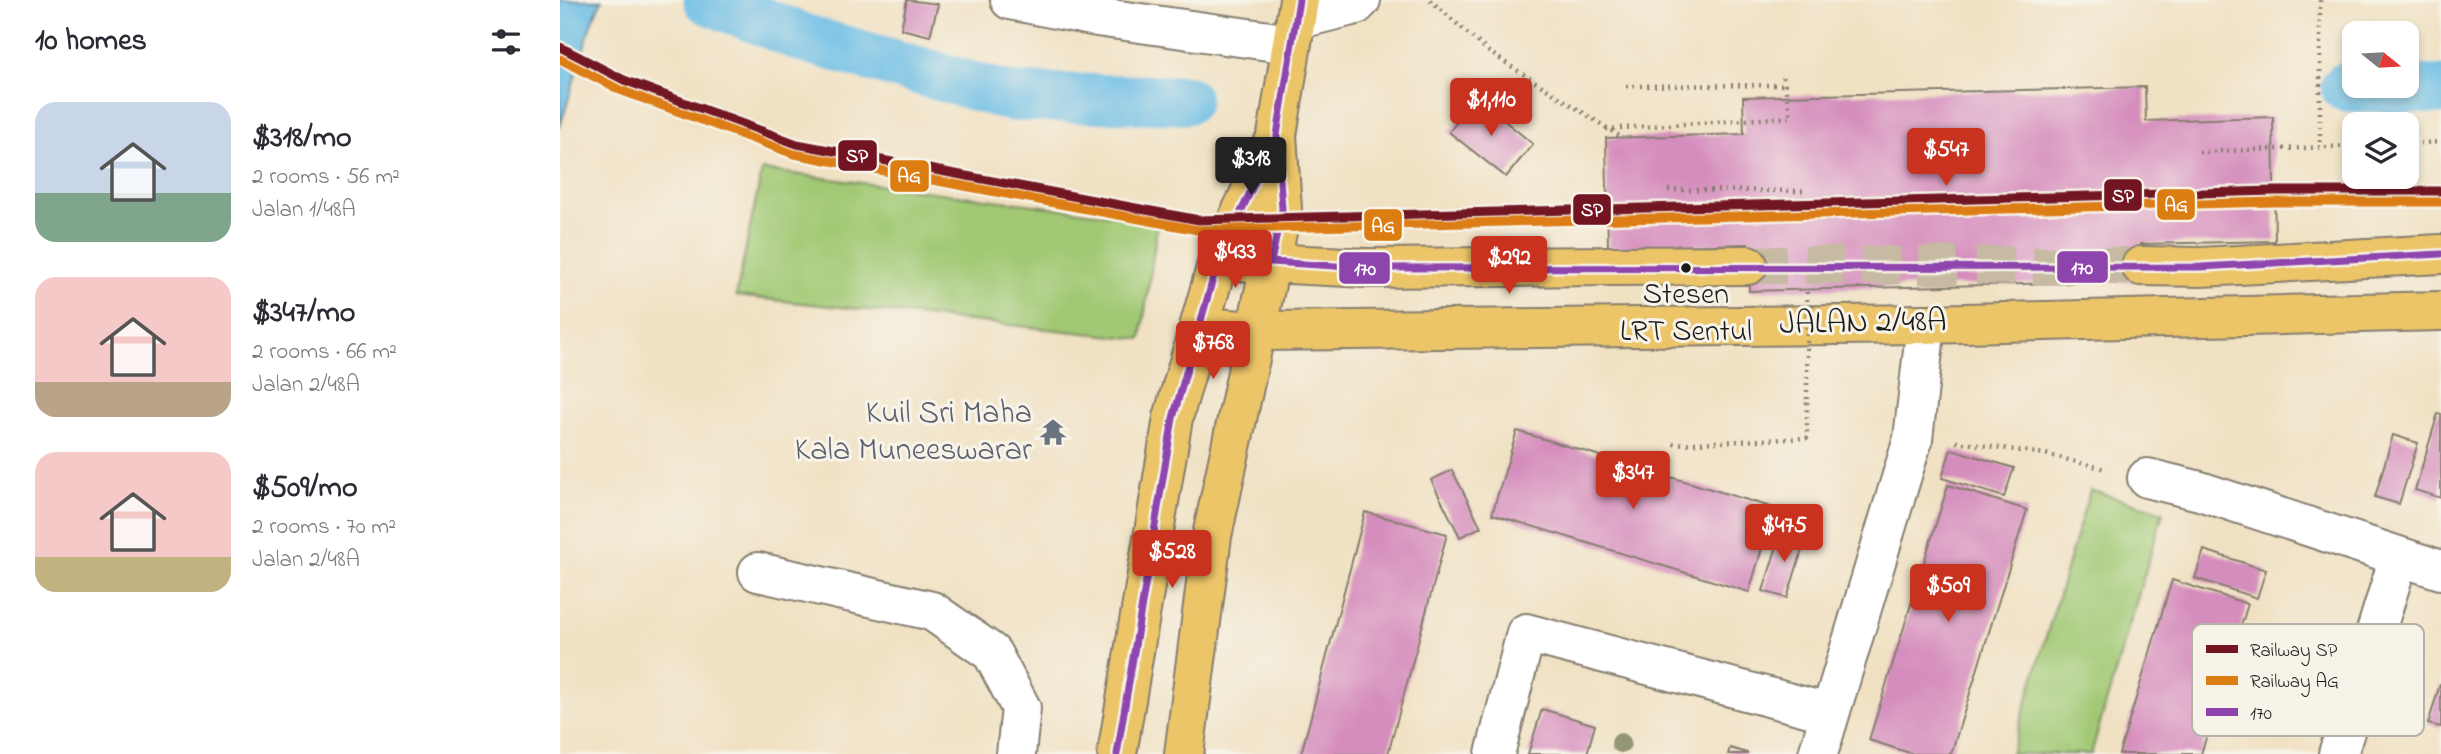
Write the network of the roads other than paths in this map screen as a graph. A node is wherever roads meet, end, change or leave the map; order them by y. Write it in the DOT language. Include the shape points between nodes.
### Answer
graph roads {
  1 [pos="1010,0"];
  2 [pos="1361,0"];
  3 [pos="1295,21"];
  4 [pos="1277,135"];
  5 [pos="2441,254"];
  6 [pos="1218,261"];
  7 [pos="1271,262"];
  8 [pos="1748,265"];
  9 [pos="2141,266"];
  10 [pos="2441,311"];
  11 [pos="1926,324"];
  12 [pos="1201,327"];
  13 [pos="1256,331"];
  14 [pos="2147,478"];
  15 [pos="2399,557"];
  16 [pos="2441,570"];
  17 [pos="758,572"];
  18 [pos="2378,624"];
  19 [pos="1829,713"];
  20 [pos="2344,736"];
  21 [pos="1016,754"];
  22 [pos="1117,754"];
  23 [pos="1184,754"];
  24 [pos="1495,754"];
  25 [pos="1818,754"];
  26 [pos="2338,754"];
  1 -- 3 [label="lane" via="1097,17"];
  2 -- 3 [label="lane"];
  3 -- 4 [label="main road"];
  4 -- 6 [label="main road"];
  4 -- 7 [label="main road" via="1282,209"];
  5 -- 9 [label="main road"];
  6 -- 7 [label="main road"];
  6 -- 12 [label="main road"];
  7 -- 8 [label="main road" via="1367,268"];
  7 -- 13 [label="main road"];
  10 -- 11 [label="main road, JALAN 2/48A"];
  11 -- 13 [label="main road, JALAN 2/48A"];
  11 -- 19 [label="lane" via="1913,439"];
  12 -- 13 [label="main road, JALAN 2/48A"];
  12 -- 22 [label="main road" via="1173,418"];
  13 -- 23 [label="main road" via="1212,536"];
  14 -- 15 [label="lane"];
  15 -- 16 [label="lane"];
  15 -- 18 [label="lane"];
  17 -- 21 [label="lane" via="932,611 992,653 1021,708"];
  19 -- 24 [label="lane" via="1526,633"];
  19 -- 25 [label="lane"];
  20 -- 26 [label="lane"];
}
